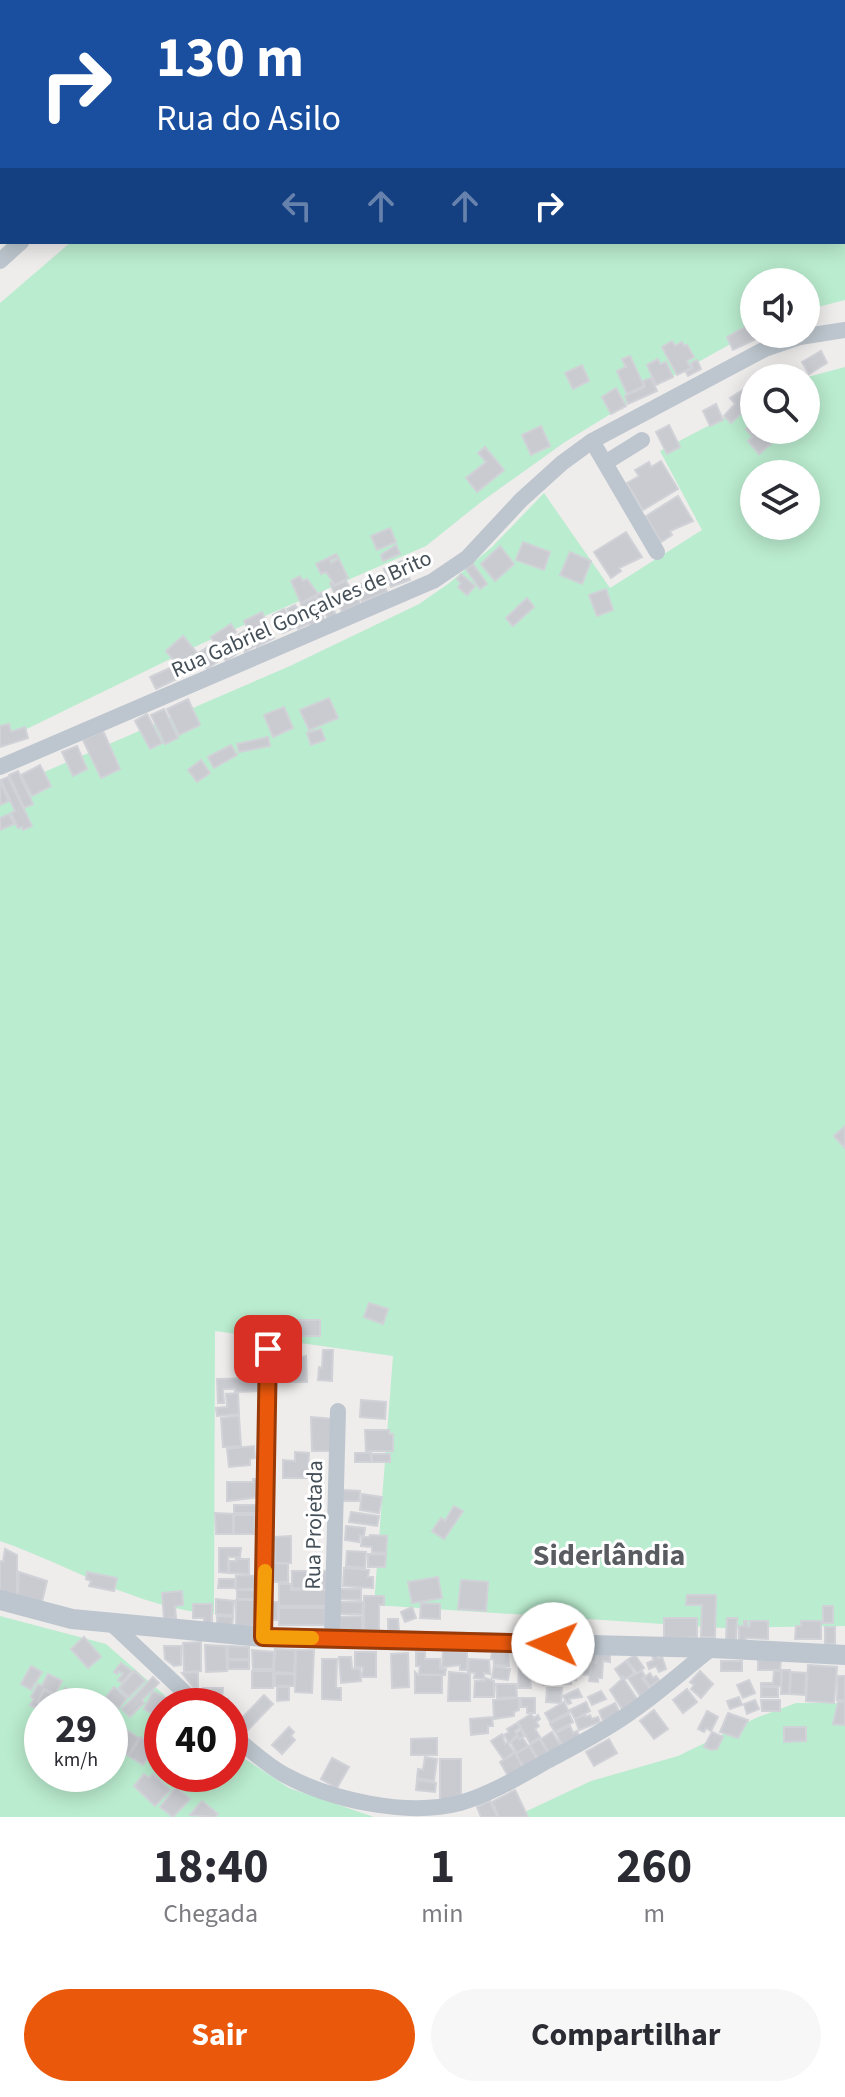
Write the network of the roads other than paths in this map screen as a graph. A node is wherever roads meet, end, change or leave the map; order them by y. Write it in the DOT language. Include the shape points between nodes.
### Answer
graph roads {
  1 [pos="19,244"];
  2 [pos="0,261"];
  3 [pos="845,330"];
  4 [pos="642,440"];
  5 [pos="592,441"];
  6 [pos="605,463"];
  7 [pos="657,552"];
  8 [pos="0,767"];
  9 [pos="268,1349"];
  10 [pos="338,1411"];
  11 [pos="0,1600"];
  12 [pos="113,1625"];
  13 [pos="263,1637"];
  14 [pos="332,1639"];
  15 [pos="712,1648"];
  16 [pos="845,1655"];
  17 [pos="180,1688"];
  18 [pos="248,1747"];
  1 -- 2 [label="street"];
  3 -- 5 [label="street, Rua Gabriel Gonçalves de Brito" via="765,349"];
  4 -- 6 [label="street"];
  5 -- 6 [label="street"];
  5 -- 8 [label="street, Rua Gabriel Gonçalves de Brito" via="521,500 467,558 433,581"];
  6 -- 7 [label="street"];
  9 -- 13 [label="street"];
  10 -- 14 [label="street, Rua Projetada"];
  11 -- 12 [label="street"];
  12 -- 13 [label="street"];
  12 -- 17 [label="street"];
  13 -- 14 [label="street"];
  14 -- 15 [label="street"];
  15 -- 16 [label="street"];
  15 -- 18 [label="street" via="631,1712 503,1786 459,1803 439,1807 359,1801 280,1772"];
}
